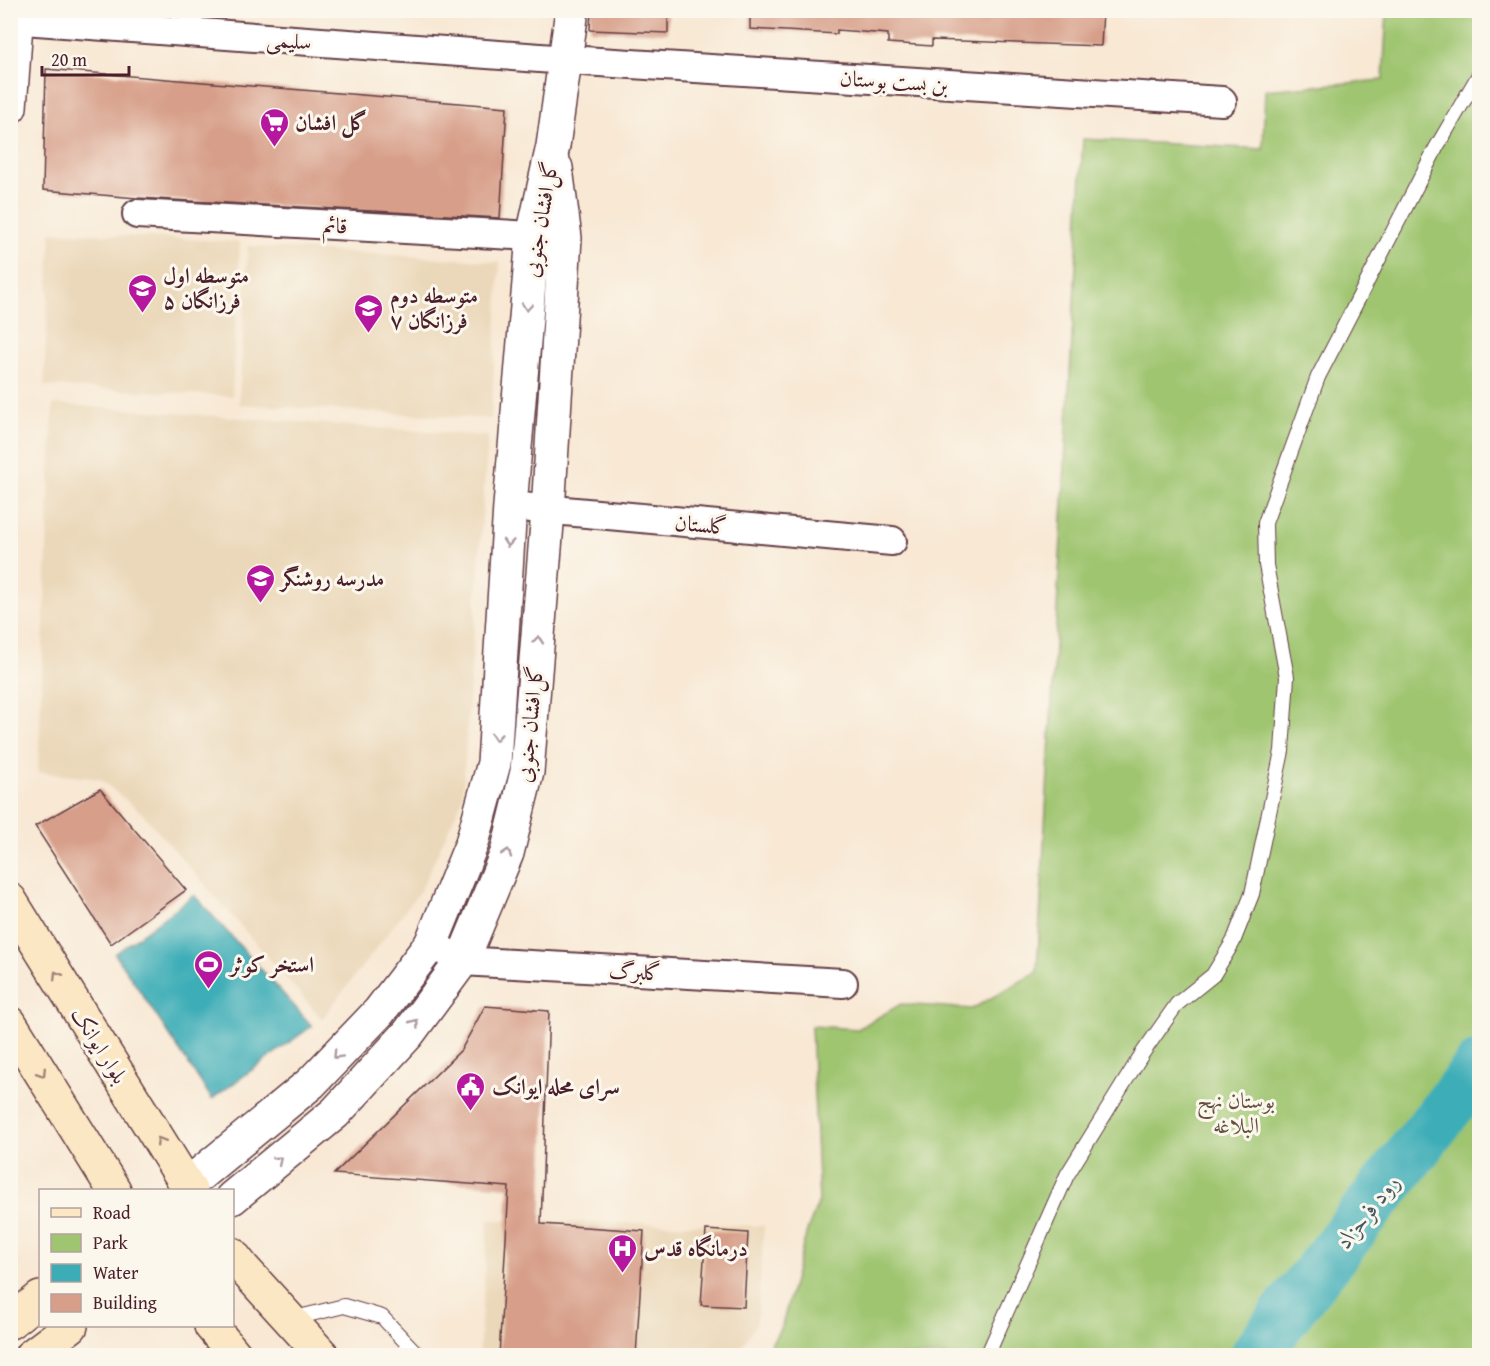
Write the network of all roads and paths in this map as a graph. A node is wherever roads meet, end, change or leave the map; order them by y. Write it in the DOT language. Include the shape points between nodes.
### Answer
graph roads {
  1 [pos="572,10"];
  2 [pos="15,17"];
  3 [pos="567,60"];
  4 [pos="1479,73"];
  5 [pos="1222,101"];
  6 [pos="10,107"];
  7 [pos="553,146"];
  8 [pos="137,214"];
  9 [pos="533,236"];
  10 [pos="510,506"];
  11 [pos="548,511"];
  12 [pos="892,541"];
  13 [pos="10,900"];
  14 [pos="430,944"];
  15 [pos="462,961"];
  16 [pos="843,983"];
  17 [pos="10,1023"];
  18 [pos="113,1189"];
  19 [pos="185,1189"];
  20 [pos="234,1196"];
  21 [pos="234,1257"];
  22 [pos="39,1299"];
  23 [pos="289,1320"];
  24 [pos="10,1322"];
  25 [pos="70,1327"];
  26 [pos="212,1327"];
  27 [pos="32,1356"];
  28 [pos="236,1356"];
  29 [pos="323,1356"];
  30 [pos="419,1356"];
  31 [pos="987,1356"];
  1 -- 3 [label="street, گل‌افشان جنوبی"];
  2 -- 3 [label="street, سلیمی"];
  2 -- 6 [label="street"];
  3 -- 5 [label="street, بن بست بوستان"];
  3 -- 7 [label="street, گل‌افشان جنوبی"];
  4 -- 31 [label="lane" via="1318,377 1265,523 1266,565 1287,677 1282,751 1252,894 1233,942 1212,975 1178,1004 1066,1175"];
  7 -- 9 [label="street, گل‌افشان جنوبی"];
  7 -- 11 [label="street, گل‌افشان جنوبی" via="565,238"];
  8 -- 9 [label="street, قائم"];
  9 -- 10 [label="street, گل‌افشان جنوبی, one-way"];
  10 -- 11 [label="street, گلستان"];
  10 -- 14 [label="street, گل‌افشان جنوبی, one-way" via="494,763 472,843"];
  11 -- 12 [label="street, گلستان"];
  15 -- 11 [label="street, گل‌افشان جنوبی, one-way" via="507,853 527,772"];
  19 -- 13 [label="main road, بلوار ایوانک, one-way"];
  14 -- 15 [label="street, گلبرگ"];
  14 -- 19 [label="street, گل‌افشان جنوبی, one-way" via="379,1012 311,1083"];
  15 -- 16 [label="street, گلبرگ"];
  20 -- 15 [label="street, گل‌افشان جنوبی, one-way" via="335,1113 408,1034"];
  17 -- 18 [label="main road, one-way"];
  21 -- 23 [label="main road"];
  22 -- 24 [label="main road"];
  23 -- 29 [label="main road"];
  23 -- 30 [label="lane" via="344,1306 382,1317"];
  25 -- 27 [label="main road"];
  26 -- 28 [label="main road"];
}
